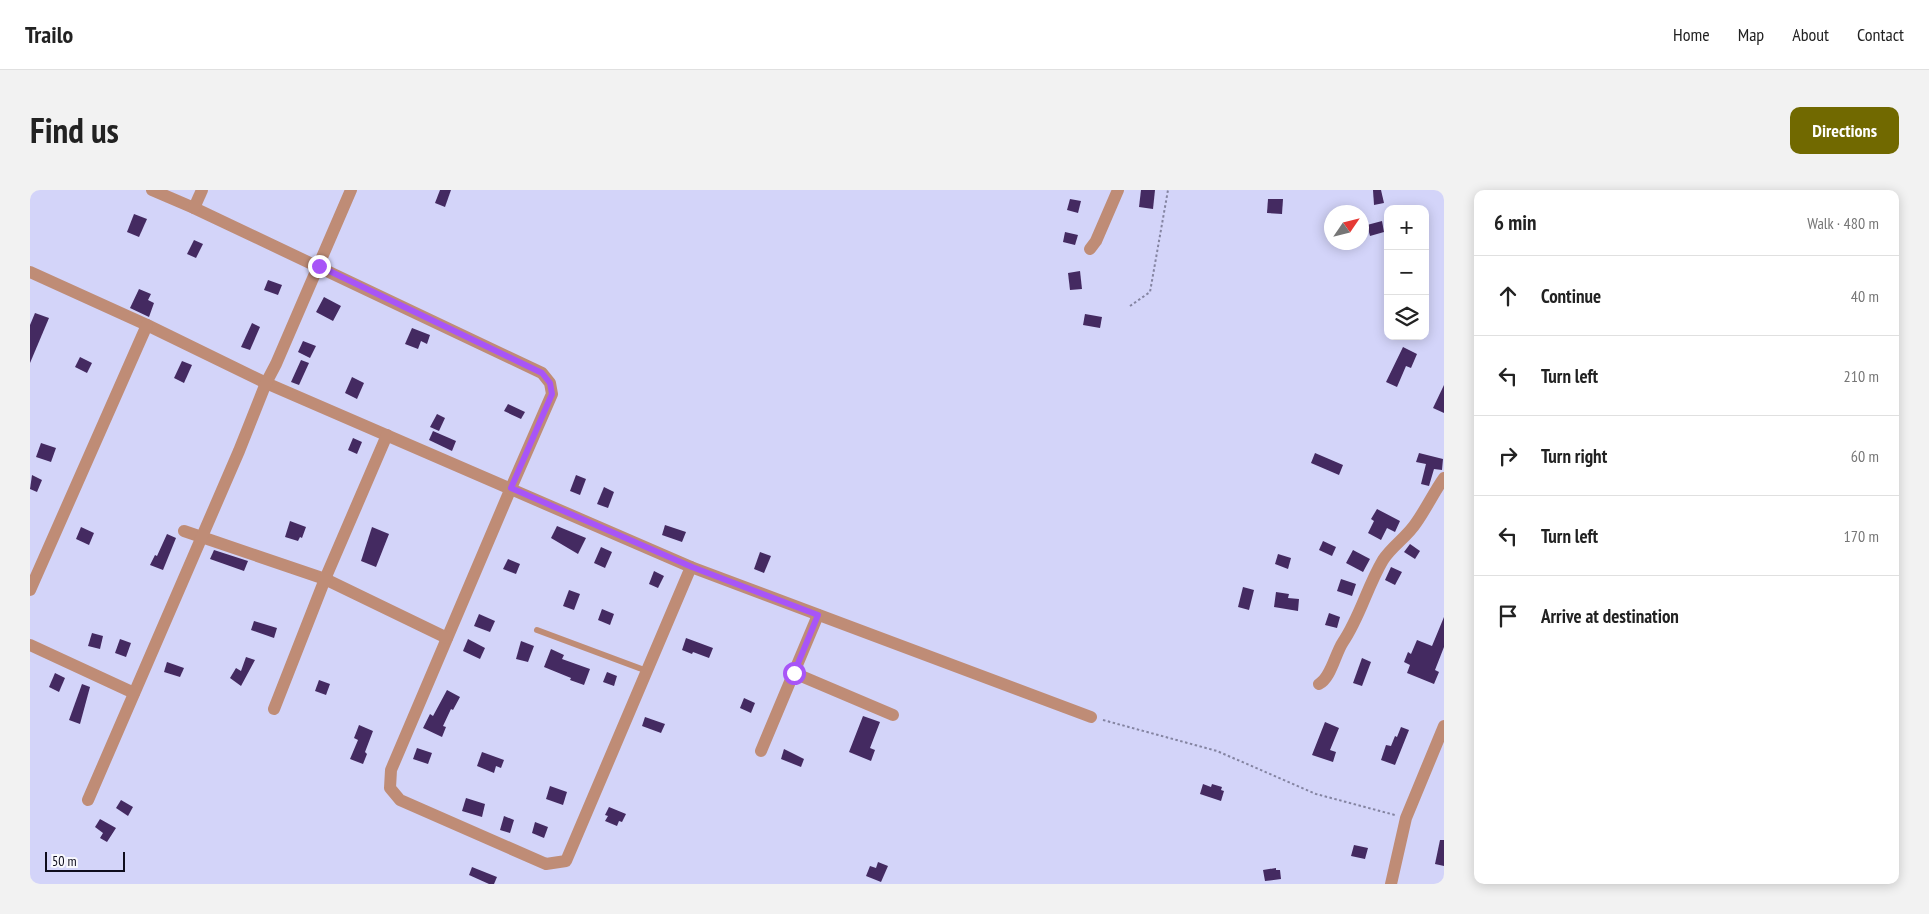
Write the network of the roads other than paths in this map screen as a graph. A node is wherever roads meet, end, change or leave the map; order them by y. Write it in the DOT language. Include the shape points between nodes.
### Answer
graph roads {
  1 [pos="152,190"];
  2 [pos="202,190"];
  3 [pos="352,190"];
  4 [pos="1118,190"];
  5 [pos="194,208"];
  6 [pos="1090,250"];
  7 [pos="319,266"];
  8 [pos="30,272"];
  9 [pos="148,325"];
  10 [pos="266,383"];
  11 [pos="387,434"];
  12 [pos="1444,478"];
  13 [pos="511,488"];
  14 [pos="184,531"];
  15 [pos="202,538"];
  16 [pos="692,567"];
  17 [pos="325,578"];
  18 [pos="30,590"];
  19 [pos="818,615"];
  20 [pos="537,630"];
  21 [pos="447,638"];
  22 [pos="30,645"];
  23 [pos="647,671"];
  24 [pos="794,673"];
  25 [pos="1319,684"];
  26 [pos="134,693"];
  27 [pos="274,709"];
  28 [pos="893,716"];
  29 [pos="1091,716"];
  30 [pos="1444,726"];
  31 [pos="761,751"];
  32 [pos="88,800"];
  33 [pos="1391,884"];
  1 -- 5 [label="street"];
  2 -- 5 [label="street"];
  3 -- 7 [label="street"];
  4 -- 6 [label="street"];
  5 -- 7 [label="street"];
  7 -- 10 [label="street"];
  7 -- 13 [label="street" via="542,373 550,383 552,394"];
  8 -- 9 [label="street"];
  9 -- 10 [label="street"];
  9 -- 18 [label="street"];
  10 -- 11 [label="street"];
  10 -- 15 [label="street"];
  11 -- 13 [label="street"];
  11 -- 17 [label="street"];
  12 -- 25 [label="street" via="1416,524 1384,558 1356,621 1334,657 1331,670"];
  13 -- 16 [label="street"];
  13 -- 21 [label="street"];
  14 -- 15 [label="street"];
  15 -- 17 [label="street"];
  15 -- 26 [label="street"];
  16 -- 19 [label="street"];
  16 -- 23 [label="street"];
  17 -- 21 [label="street"];
  17 -- 27 [label="street"];
  19 -- 24 [label="street"];
  19 -- 29 [label="street"];
  20 -- 23 [label="lane"];
  21 -- 23 [label="street" via="392,770 390,788 400,800 546,864 566,861"];
  22 -- 26 [label="street"];
  24 -- 28 [label="street"];
  24 -- 31 [label="street"];
  26 -- 32 [label="street"];
  30 -- 33 [label="street" via="1406,818"];
}
